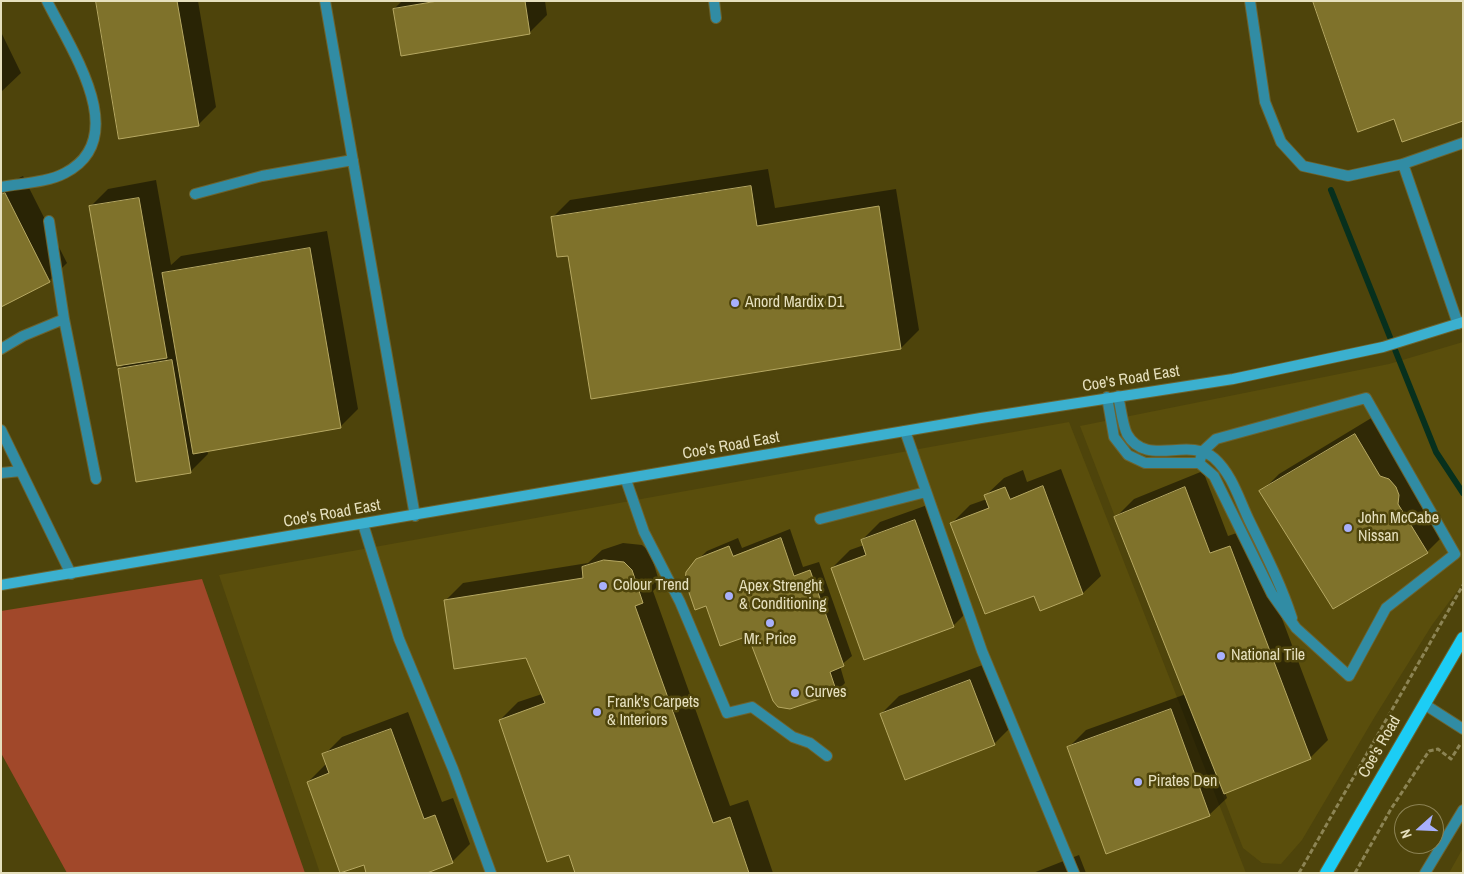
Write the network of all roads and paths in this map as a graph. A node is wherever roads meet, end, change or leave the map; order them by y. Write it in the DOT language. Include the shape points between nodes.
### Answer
graph roads {
  1 [pos="47,1"];
  2 [pos="325,1"];
  3 [pos="714,1"];
  4 [pos="1250,1"];
  5 [pos="716,18"];
  6 [pos="1463,143"];
  7 [pos="353,160"];
  8 [pos="1403,164"];
  9 [pos="1,187"];
  10 [pos="195,194"];
  11 [pos="49,221"];
  12 [pos="64,319"];
  13 [pos="1460,323"];
  14 [pos="1,348"];
  15 [pos="1118,396"];
  16 [pos="1107,398"];
  17 [pos="1,430"];
  18 [pos="905,431"];
  19 [pos="1203,451"];
  20 [pos="1199,463"];
  21 [pos="21,471"];
  22 [pos="1,474"];
  23 [pos="96,479"];
  24 [pos="626,480"];
  25 [pos="926,492"];
  26 [pos="415,516"];
  27 [pos="820,520"];
  28 [pos="362,524"];
  29 [pos="71,574"];
  30 [pos="1463,584"];
  31 [pos="1,586"];
  32 [pos="1296,628"];
  33 [pos="1463,638"];
  34 [pos="1424,704"];
  35 [pos="1463,729"];
  36 [pos="1463,740"];
  37 [pos="828,756"];
  38 [pos="1463,810"];
  39 [pos="491,873"];
  40 [pos="1074,873"];
  41 [pos="1299,873"];
  42 [pos="1326,873"];
  43 [pos="1355,873"];
  44 [pos="1425,873"];
  1 -- 9 [label="street" via="92,96 97,121 94,142 86,158 66,173"];
  2 -- 7 [label="street"];
  3 -- 5 [label="street"];
  4 -- 8 [label="street" via="1265,102 1281,142 1303,166 1348,176"];
  6 -- 8 [label="street"];
  7 -- 10 [label="street" via="262,176"];
  7 -- 26 [label="street"];
  8 -- 13 [label="street"];
  11 -- 12 [label="street"];
  12 -- 14 [label="street"];
  12 -- 23 [label="street"];
  13 -- 15 [label="street, Coe's Road East" via="1383,347 1233,378"];
  15 -- 16 [label="street, Coe's Road East"];
  15 -- 19 [label="street" via="1126,432 1135,446 1148,451"];
  16 -- 18 [label="street, Coe's Road East"];
  16 -- 20 [label="street" via="1114,437 1128,455 1145,463"];
  17 -- 21 [label="street"];
  18 -- 24 [label="street, Coe's Road East"];
  18 -- 25 [label="street"];
  19 -- 20 [label="street"];
  19 -- 32 [label="street" via="1224,468 1234,485 1282,589"];
  19 -- 32 [label="street" via="1216,439 1366,398 1455,554 1386,608 1349,676"];
  20 -- 32 [label="street" via="1214,476 1223,490 1272,594"];
  21 -- 22 [label="street"];
  21 -- 29 [label="street"];
  24 -- 26 [label="street, Coe's Road East"];
  24 -- 37 [label="street" via="644,532 680,602 727,713 752,707"];
  25 -- 27 [label="street"];
  25 -- 40 [label="street" via="982,651"];
  26 -- 28 [label="street, Coe's Road East"];
  28 -- 29 [label="street, Coe's Road East"];
  28 -- 39 [label="street" via="399,639 453,769"];
  29 -- 31 [label="street, Coe's Road East"];
  30 -- 41 [label="path"];
  33 -- 34 [label="main road, Coe's Road"];
  34 -- 35 [label="street"];
  34 -- 42 [label="main road, Coe's Road"];
  36 -- 43 [label="path" via="1451,759 1438,749 1429,751"];
  38 -- 44 [label="street"];
}
